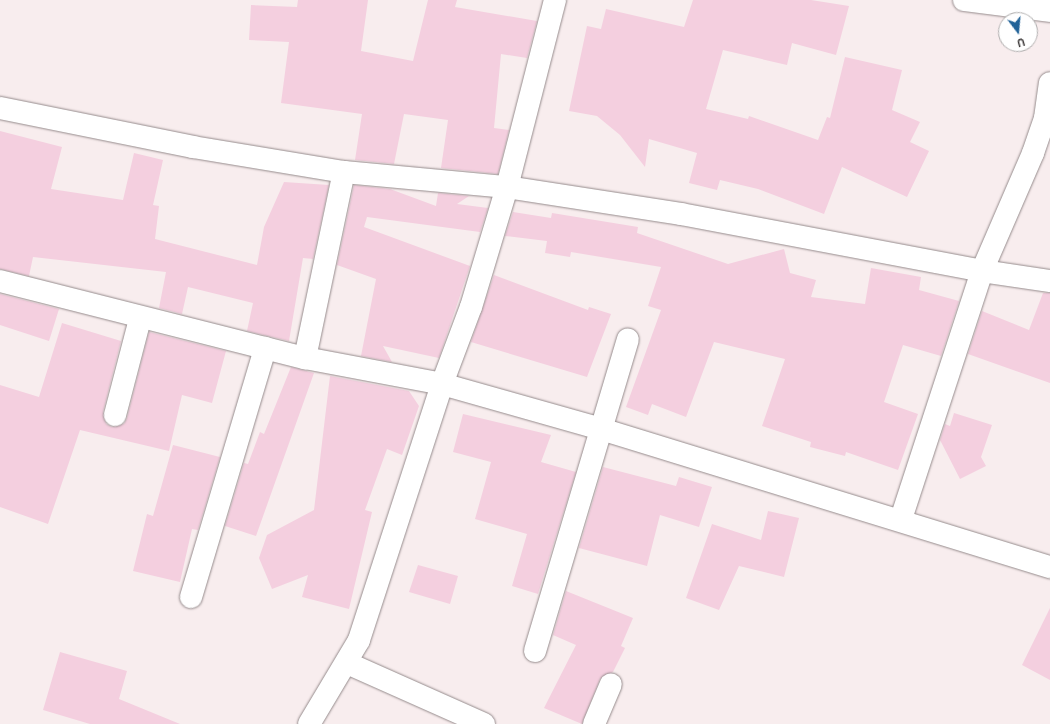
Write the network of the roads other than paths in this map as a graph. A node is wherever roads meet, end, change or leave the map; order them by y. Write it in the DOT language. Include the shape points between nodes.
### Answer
graph roads {
  1 [pos="555,0"];
  2 [pos="964,0"];
  3 [pos="1050,11"];
  4 [pos="1050,83"];
  5 [pos="0,108"];
  6 [pos="344,172"];
  7 [pos="507,188"];
  8 [pos="982,271"];
  9 [pos="0,281"];
  10 [pos="1050,281"];
  11 [pos="140,319"];
  12 [pos="628,340"];
  13 [pos="265,348"];
  14 [pos="305,358"];
  15 [pos="442,384"];
  16 [pos="115,415"];
  17 [pos="601,429"];
  18 [pos="901,519"];
  19 [pos="1050,567"];
  20 [pos="191,597"];
  21 [pos="535,651"];
  22 [pos="347,664"];
  23 [pos="610,684"];
  24 [pos="309,724"];
  25 [pos="484,724"];
  26 [pos="594,724"];
  1 -- 7 [label="street"];
  2 -- 3 [label="street"];
  4 -- 8 [label="street" via="1045,118 1033,153"];
  5 -- 6 [label="street" via="193,147"];
  6 -- 7 [label="street"];
  6 -- 14 [label="street"];
  7 -- 8 [label="street" via="681,214"];
  7 -- 15 [label="street" via="471,307"];
  8 -- 10 [label="street"];
  8 -- 18 [label="street"];
  9 -- 11 [label="street"];
  11 -- 13 [label="street"];
  11 -- 16 [label="street"];
  12 -- 17 [label="street"];
  13 -- 14 [label="street"];
  13 -- 20 [label="street"];
  14 -- 15 [label="street"];
  15 -- 17 [label="street"];
  15 -- 22 [label="street" via="409,491"];
  17 -- 18 [label="street"];
  17 -- 21 [label="street"];
  18 -- 19 [label="street"];
  22 -- 24 [label="street"];
  22 -- 25 [label="street"];
  23 -- 26 [label="street"];
}
